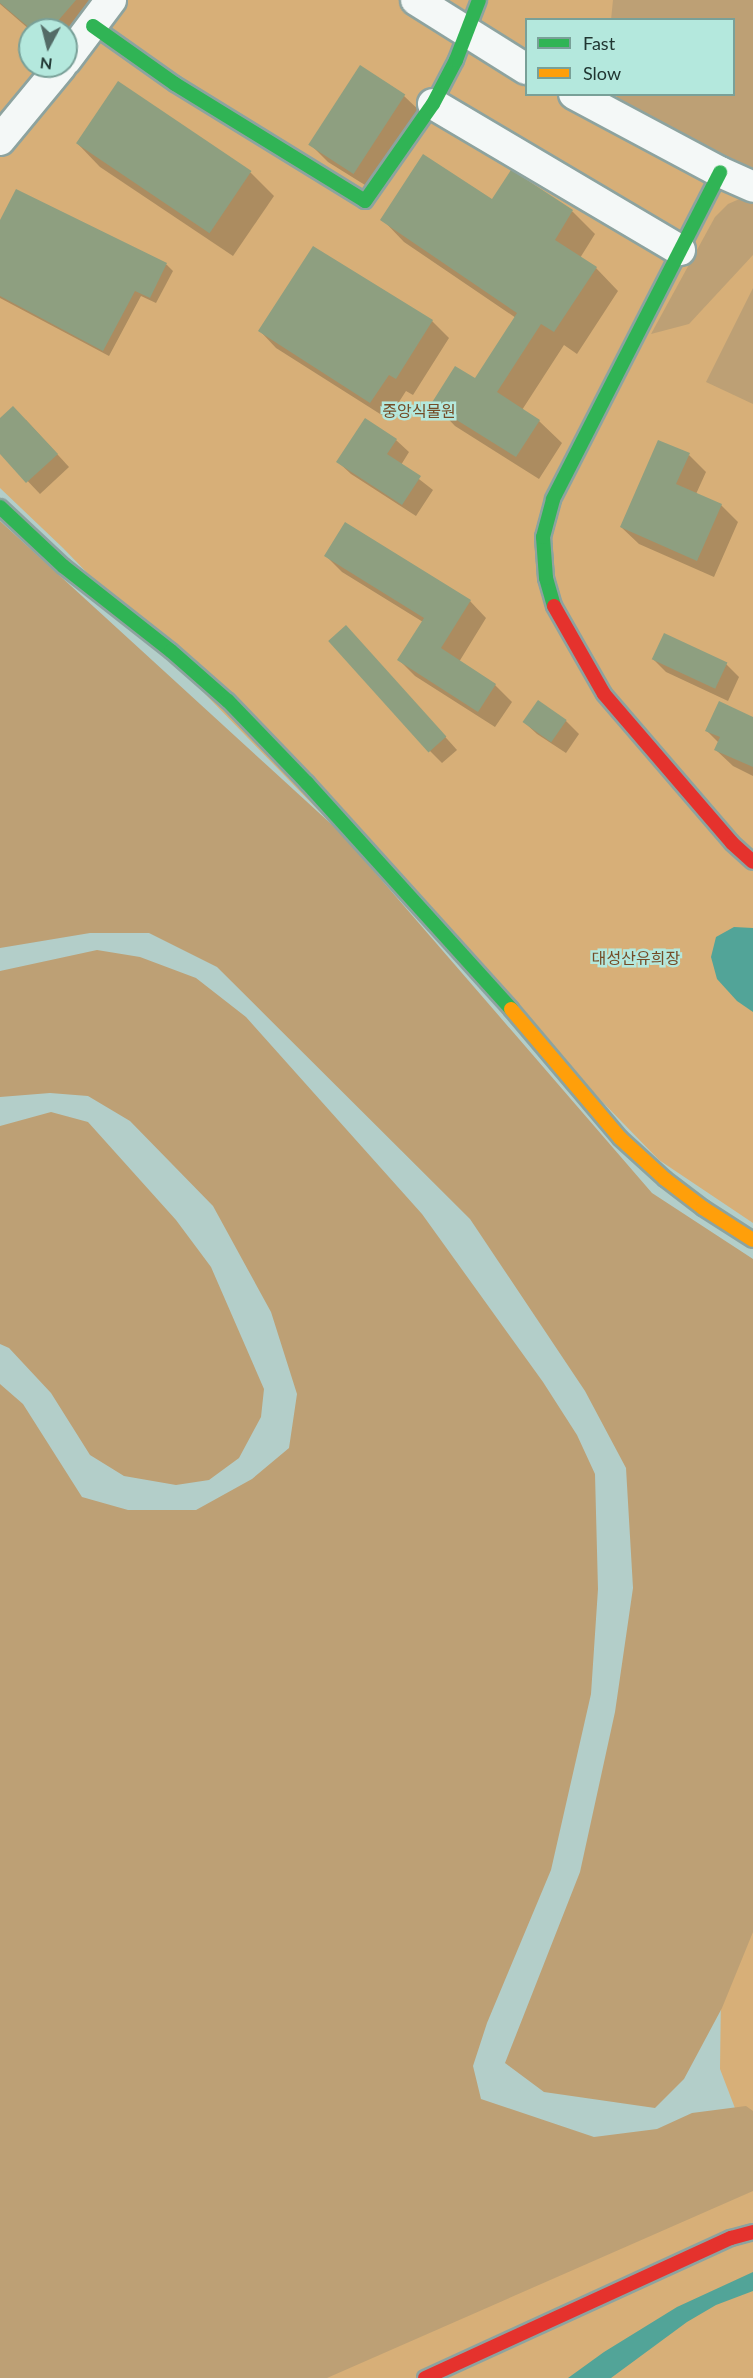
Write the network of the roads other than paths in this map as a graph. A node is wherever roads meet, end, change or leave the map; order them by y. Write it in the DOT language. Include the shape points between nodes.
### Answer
graph roads {
  1 [pos="111,0"];
  2 [pos="416,0"];
  3 [pos="479,0"];
  4 [pos="93,26"];
  5 [pos="466,34"];
  6 [pos="78,45"];
  7 [pos="525,68"];
  8 [pos="51,78"];
  9 [pos="578,96"];
  10 [pos="433,104"];
  11 [pos="0,140"];
  12 [pos="720,172"];
  13 [pos="753,187"];
  14 [pos="680,250"];
  15 [pos="0,507"];
  16 [pos="753,862"];
  17 [pos="753,1240"];
  18 [pos="753,2232"];
  19 [pos="426,2378"];
  1 -- 4 [label="street"];
  2 -- 5 [label="street"];
  3 -- 5 [label="street"];
  4 -- 6 [label="street"];
  4 -- 10 [label="street" via="175,84 365,201"];
  5 -- 7 [label="street"];
  5 -- 10 [label="street"];
  8 -- 11 [label="street"];
  9 -- 12 [label="street"];
  10 -- 14 [label="street"];
  12 -- 13 [label="street"];
  12 -- 14 [label="street"];
  14 -- 16 [label="street" via="553,499 543,537 546,578 555,609 604,694 732,843"];
  15 -- 17 [label="street" via="63,566 228,701 475,966 620,1138 665,1179"];
  18 -- 19 [label="street" via="731,2238"];
}
